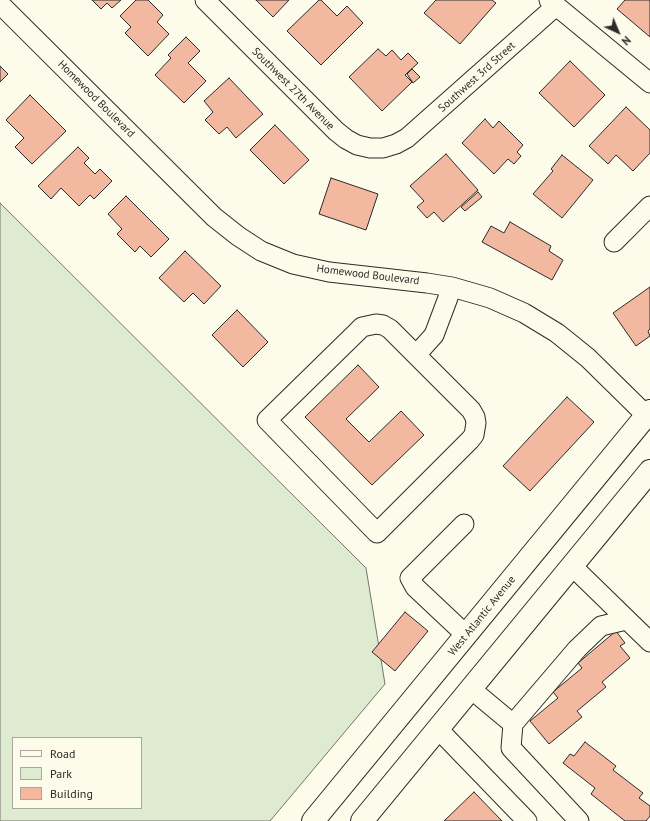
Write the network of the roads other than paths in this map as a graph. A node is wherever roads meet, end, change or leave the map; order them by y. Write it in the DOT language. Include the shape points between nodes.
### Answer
graph roads {
  1 [pos="205,0"];
  2 [pos="552,3"];
  3 [pos="0,4"];
  4 [pos="650,83"];
  5 [pos="396,144"];
  6 [pos="650,206"];
  7 [pos="614,242"];
  8 [pos="452,287"];
  9 [pos="416,355"];
  10 [pos="649,415"];
  11 [pos="650,471"];
  12 [pos="464,524"];
  13 [pos="572,566"];
  14 [pos="626,620"];
  15 [pos="466,634"];
  16 [pos="650,642"];
  17 [pos="471,689"];
  18 [pos="513,724"];
  19 [pos="438,729"];
  20 [pos="313,821"];
  21 [pos="362,821"];
  22 [pos="527,821"];
  23 [pos="579,821"];
  1 -- 5 [label="street, Southwest 27th Avenue" via="346,139 370,148"];
  2 -- 4 [label="street"];
  2 -- 5 [label="street, Southwest 3rd Street" via="407,138"];
  3 -- 8 [label="street, Homewood Boulevard" via="214,217 238,236 261,250 293,264 329,272"];
  6 -- 7 [label="street"];
  8 -- 9 [label="street" via="434,336"];
  8 -- 10 [label="street, Homewood Boulevard" via="490,298 524,313 557,333"];
  9 -- 9 [label="street" via="390,328 376,324 362,327 267,420 377,533 470,440 476,429 476,417 473,412"];
  10 -- 15 [label="main road, West Atlantic Avenue"];
  11 -- 13 [label="main road"];
  12 -- 15 [label="street" via="410,578 415,586"];
  13 -- 14 [label="street"];
  13 -- 17 [label="main road"];
  14 -- 16 [label="street"];
  14 -- 18 [label="street" via="601,626 577,649"];
  15 -- 20 [label="main road, West Atlantic Avenue"];
  17 -- 18 [label="street"];
  17 -- 19 [label="main road"];
  18 -- 23 [label="street" via="510,748"];
  19 -- 21 [label="main road"];
  19 -- 22 [label="street"];
}
